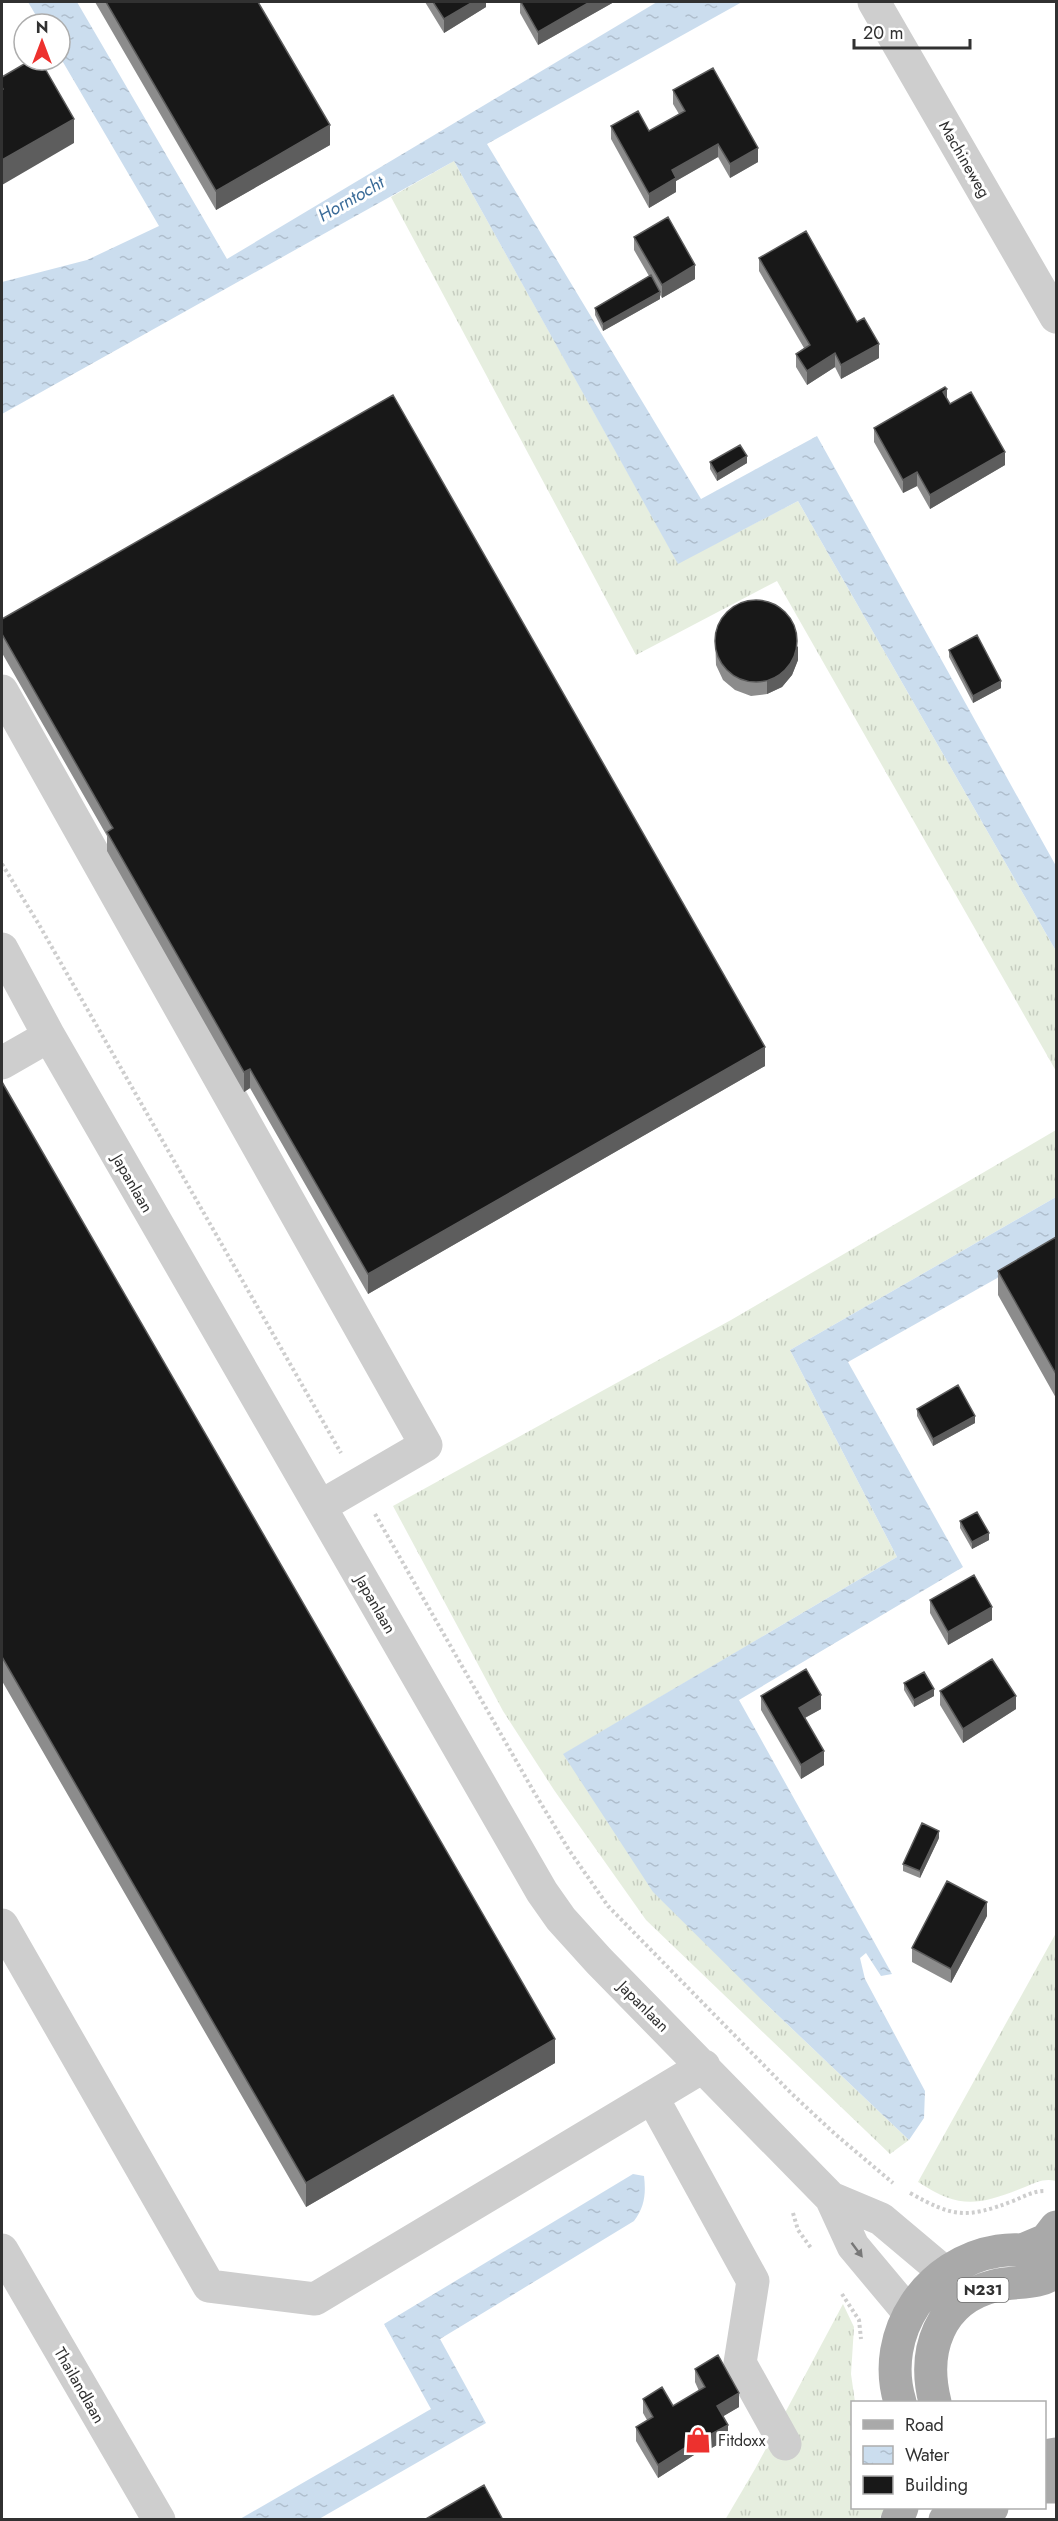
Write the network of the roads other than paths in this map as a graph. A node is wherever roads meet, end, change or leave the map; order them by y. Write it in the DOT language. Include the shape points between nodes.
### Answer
graph roads {
  1 [pos="874,2"];
  2 [pos="1056,317"];
  3 [pos="2,691"];
  4 [pos="2,949"];
  5 [pos="49,1036"];
  6 [pos="2,1063"];
  7 [pos="321,1506"];
  8 [pos="2,1925"];
  9 [pos="704,2066"];
  10 [pos="652,2097"];
  11 [pos="831,2198"];
  12 [pos="1056,2227"];
  13 [pos="2,2250"];
  14 [pos="1022,2250"];
  15 [pos="1056,2259"];
  16 [pos="944,2272"];
  17 [pos="1056,2272"];
  18 [pos="909,2313"];
  19 [pos="932,2345"];
  20 [pos="900,2401"];
  21 [pos="935,2401"];
  22 [pos="785,2444"];
  23 [pos="991,2509"];
  24 [pos="159,2520"];
  25 [pos="978,2520"];
  1 -- 2 [label="street, Machineweg"];
  3 -- 7 [label="street" via="426,1445"];
  4 -- 5 [label="street, Japanlaan"];
  5 -- 6 [label="street"];
  5 -- 7 [label="street, Japanlaan"];
  7 -- 9 [label="street, Japanlaan" via="542,1892 599,1961"];
  8 -- 10 [label="street" via="209,2286 315,2299"];
  9 -- 10 [label="street"];
  9 -- 11 [label="street, Japanlaan"];
  10 -- 22 [label="street" via="753,2281 740,2363"];
  11 -- 16 [label="street, Japanlaan" via="881,2219"];
  11 -- 18 [label="street, Japanlaan, one-way" via="853,2246"];
  12 -- 14 [label="main road, N231" via="1046,2240"];
  13 -- 24 [label="street, Thailandlaan"];
  14 -- 15 [label="main road, N231"];
  14 -- 16 [label="main road, N231" via="973,2257"];
  16 -- 18 [label="main road, N231"];
  17 -- 19 [label="main road, N231" via="1041,2281 995,2285 968,2297 946,2318"];
  18 -- 19 [label="main road"];
  18 -- 20 [label="main road, N231" via="896,2355"];
  19 -- 21 [label="main road, N231" via="929,2367"];
  23 -- 25 [label="main road"];
}
